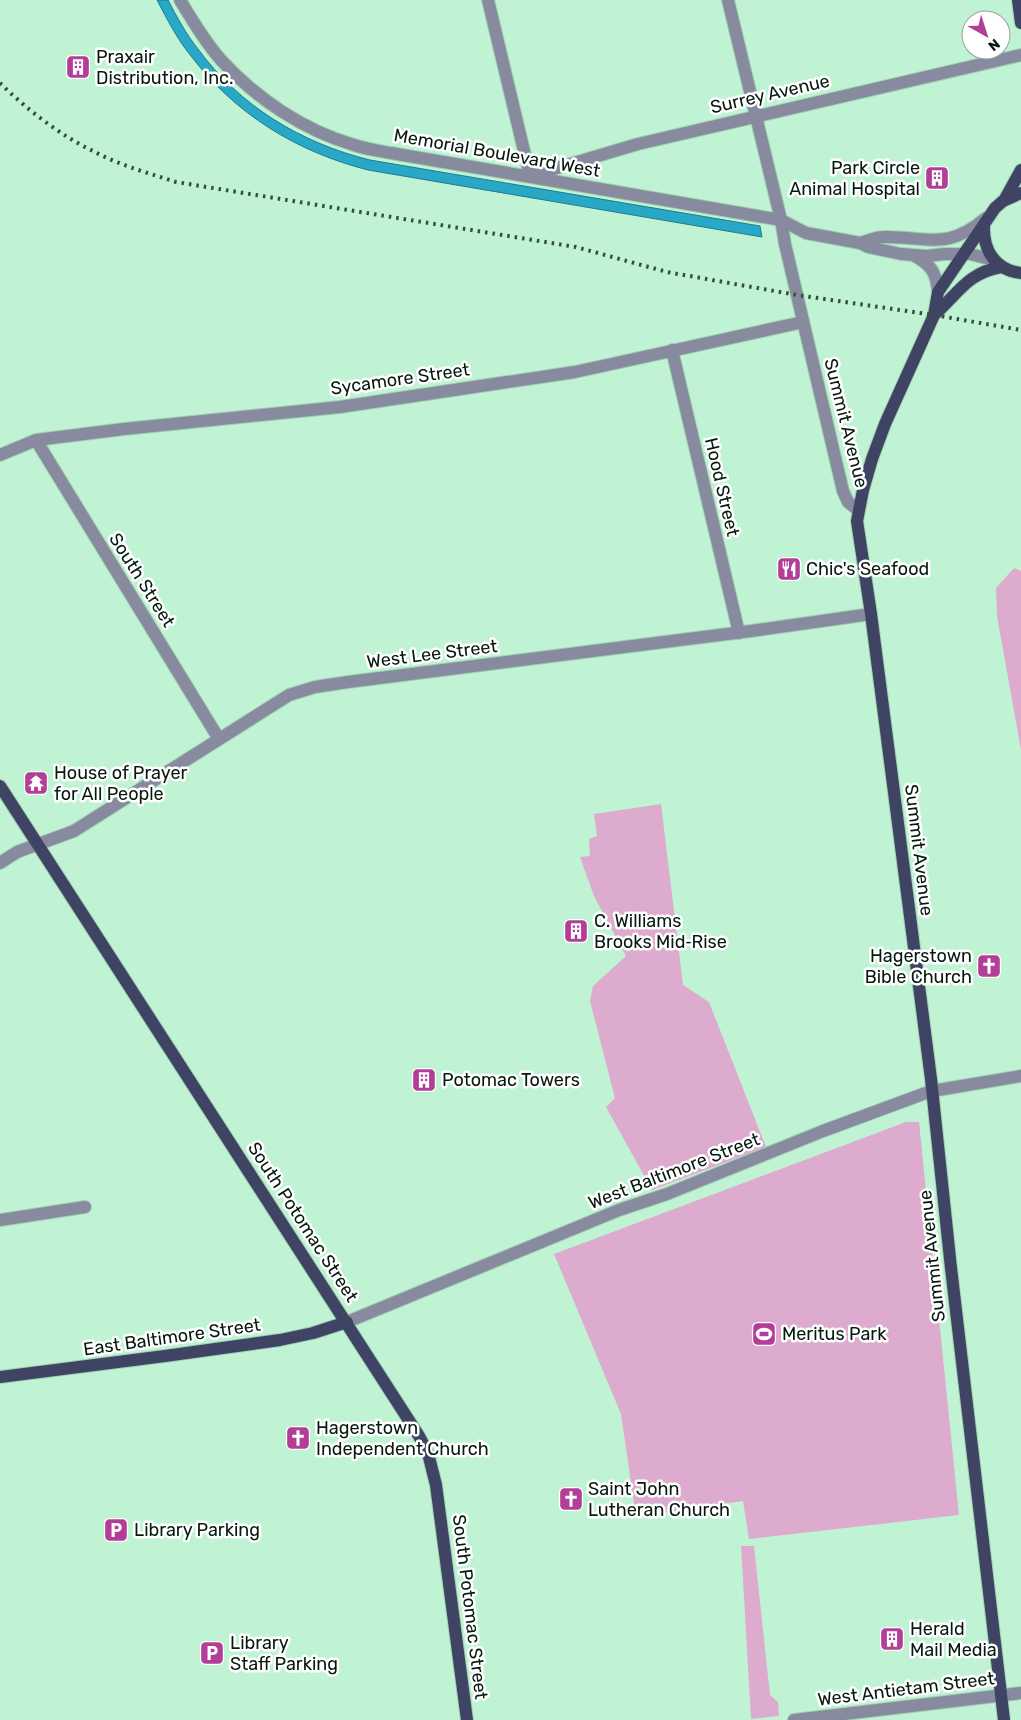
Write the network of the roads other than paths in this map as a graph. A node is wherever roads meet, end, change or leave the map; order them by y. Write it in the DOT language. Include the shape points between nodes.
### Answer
graph roads {
  1 [pos="180,0"];
  2 [pos="488,0"];
  3 [pos="728,0"];
  4 [pos="1018,0"];
  5 [pos="1021,23"];
  6 [pos="1021,55"];
  7 [pos="755,116"];
  8 [pos="1021,170"];
  9 [pos="530,176"];
  10 [pos="1021,193"];
  11 [pos="1003,201"];
  12 [pos="781,220"];
  13 [pos="986,221"];
  14 [pos="860,243"];
  15 [pos="963,254"];
  16 [pos="913,255"];
  17 [pos="997,264"];
  18 [pos="1021,273"];
  19 [pos="938,292"];
  20 [pos="934,315"];
  21 [pos="803,322"];
  22 [pos="672,350"];
  23 [pos="36,440"];
  24 [pos="0,455"];
  25 [pos="858,510"];
  26 [pos="871,614"];
  27 [pos="739,633"];
  28 [pos="219,738"];
  29 [pos="0,786"];
  30 [pos="38,844"];
  31 [pos="0,863"];
  32 [pos="1021,1076"];
  33 [pos="932,1091"];
  34 [pos="85,1207"];
  35 [pos="0,1220"];
  36 [pos="347,1322"];
  37 [pos="0,1377"];
  38 [pos="1021,1693"];
  39 [pos="1002,1696"];
  40 [pos="466,1720"];
  41 [pos="794,1720"];
  42 [pos="1004,1720"];
  1 -- 9 [label="street, Memorial Boulevard West" via="220,58 247,86 311,129 354,145 391,153"];
  2 -- 9 [label="street"];
  3 -- 7 [label="street, Summit Avenue"];
  4 -- 5 [label="main road"];
  6 -- 7 [label="street, Surrey Avenue"];
  7 -- 9 [label="street, Surrey Avenue" via="638,144"];
  7 -- 12 [label="street, Summit Avenue"];
  8 -- 11 [label="main road"];
  9 -- 12 [label="street, Memorial Boulevard West"];
  10 -- 11 [label="main road"];
  11 -- 13 [label="main road"];
  12 -- 14 [label="street, Memorial Boulevard West" via="806,233"];
  12 -- 21 [label="street, Summit Avenue"];
  13 -- 14 [label="street, Memorial Boulevard West" via="940,241 881,236"];
  13 -- 15 [label="main road"];
  13 -- 17 [label="main road" via="986,245"];
  14 -- 16 [label="street, Memorial Boulevard West"];
  15 -- 16 [label="street, Memorial Boulevard West"];
  15 -- 17 [label="street, Memorial Boulevard West"];
  15 -- 19 [label="main road"];
  16 -- 19 [label="street" via="926,262 934,272"];
  17 -- 18 [label="main road"];
  17 -- 20 [label="main road" via="974,276"];
  19 -- 20 [label="main road"];
  20 -- 25 [label="main road" via="884,424"];
  21 -- 22 [label="street, Sycamore Street"];
  21 -- 25 [label="street, Summit Avenue" via="843,491 848,502"];
  22 -- 23 [label="street, Sycamore Street" via="574,372 340,407"];
  22 -- 27 [label="street, Hood Street"];
  23 -- 24 [label="street, Sycamore Street"];
  23 -- 28 [label="street, South Street"];
  25 -- 26 [label="main road, Summit Avenue"];
  26 -- 27 [label="street, West Lee Street"];
  26 -- 33 [label="main road, Summit Avenue"];
  27 -- 28 [label="street, West Lee Street" via="315,687 289,695"];
  28 -- 30 [label="street, West Lee Street" via="74,832"];
  29 -- 30 [label="main road, South Potomac Street"];
  30 -- 31 [label="street, West Lee Street"];
  30 -- 36 [label="main road, South Potomac Street"];
  32 -- 33 [label="street, West Baltimore Street"];
  33 -- 36 [label="street, West Baltimore Street" via="619,1210"];
  33 -- 39 [label="main road, Summit Avenue"];
  34 -- 35 [label="street"];
  36 -- 37 [label="main road, East Baltimore Street" via="280,1340"];
  36 -- 40 [label="main road, South Potomac Street" via="419,1436 432,1467"];
  38 -- 39 [label="street, West Antietam Street"];
  39 -- 41 [label="street, West Antietam Street"];
  39 -- 42 [label="main road, Summit Avenue"];
}
